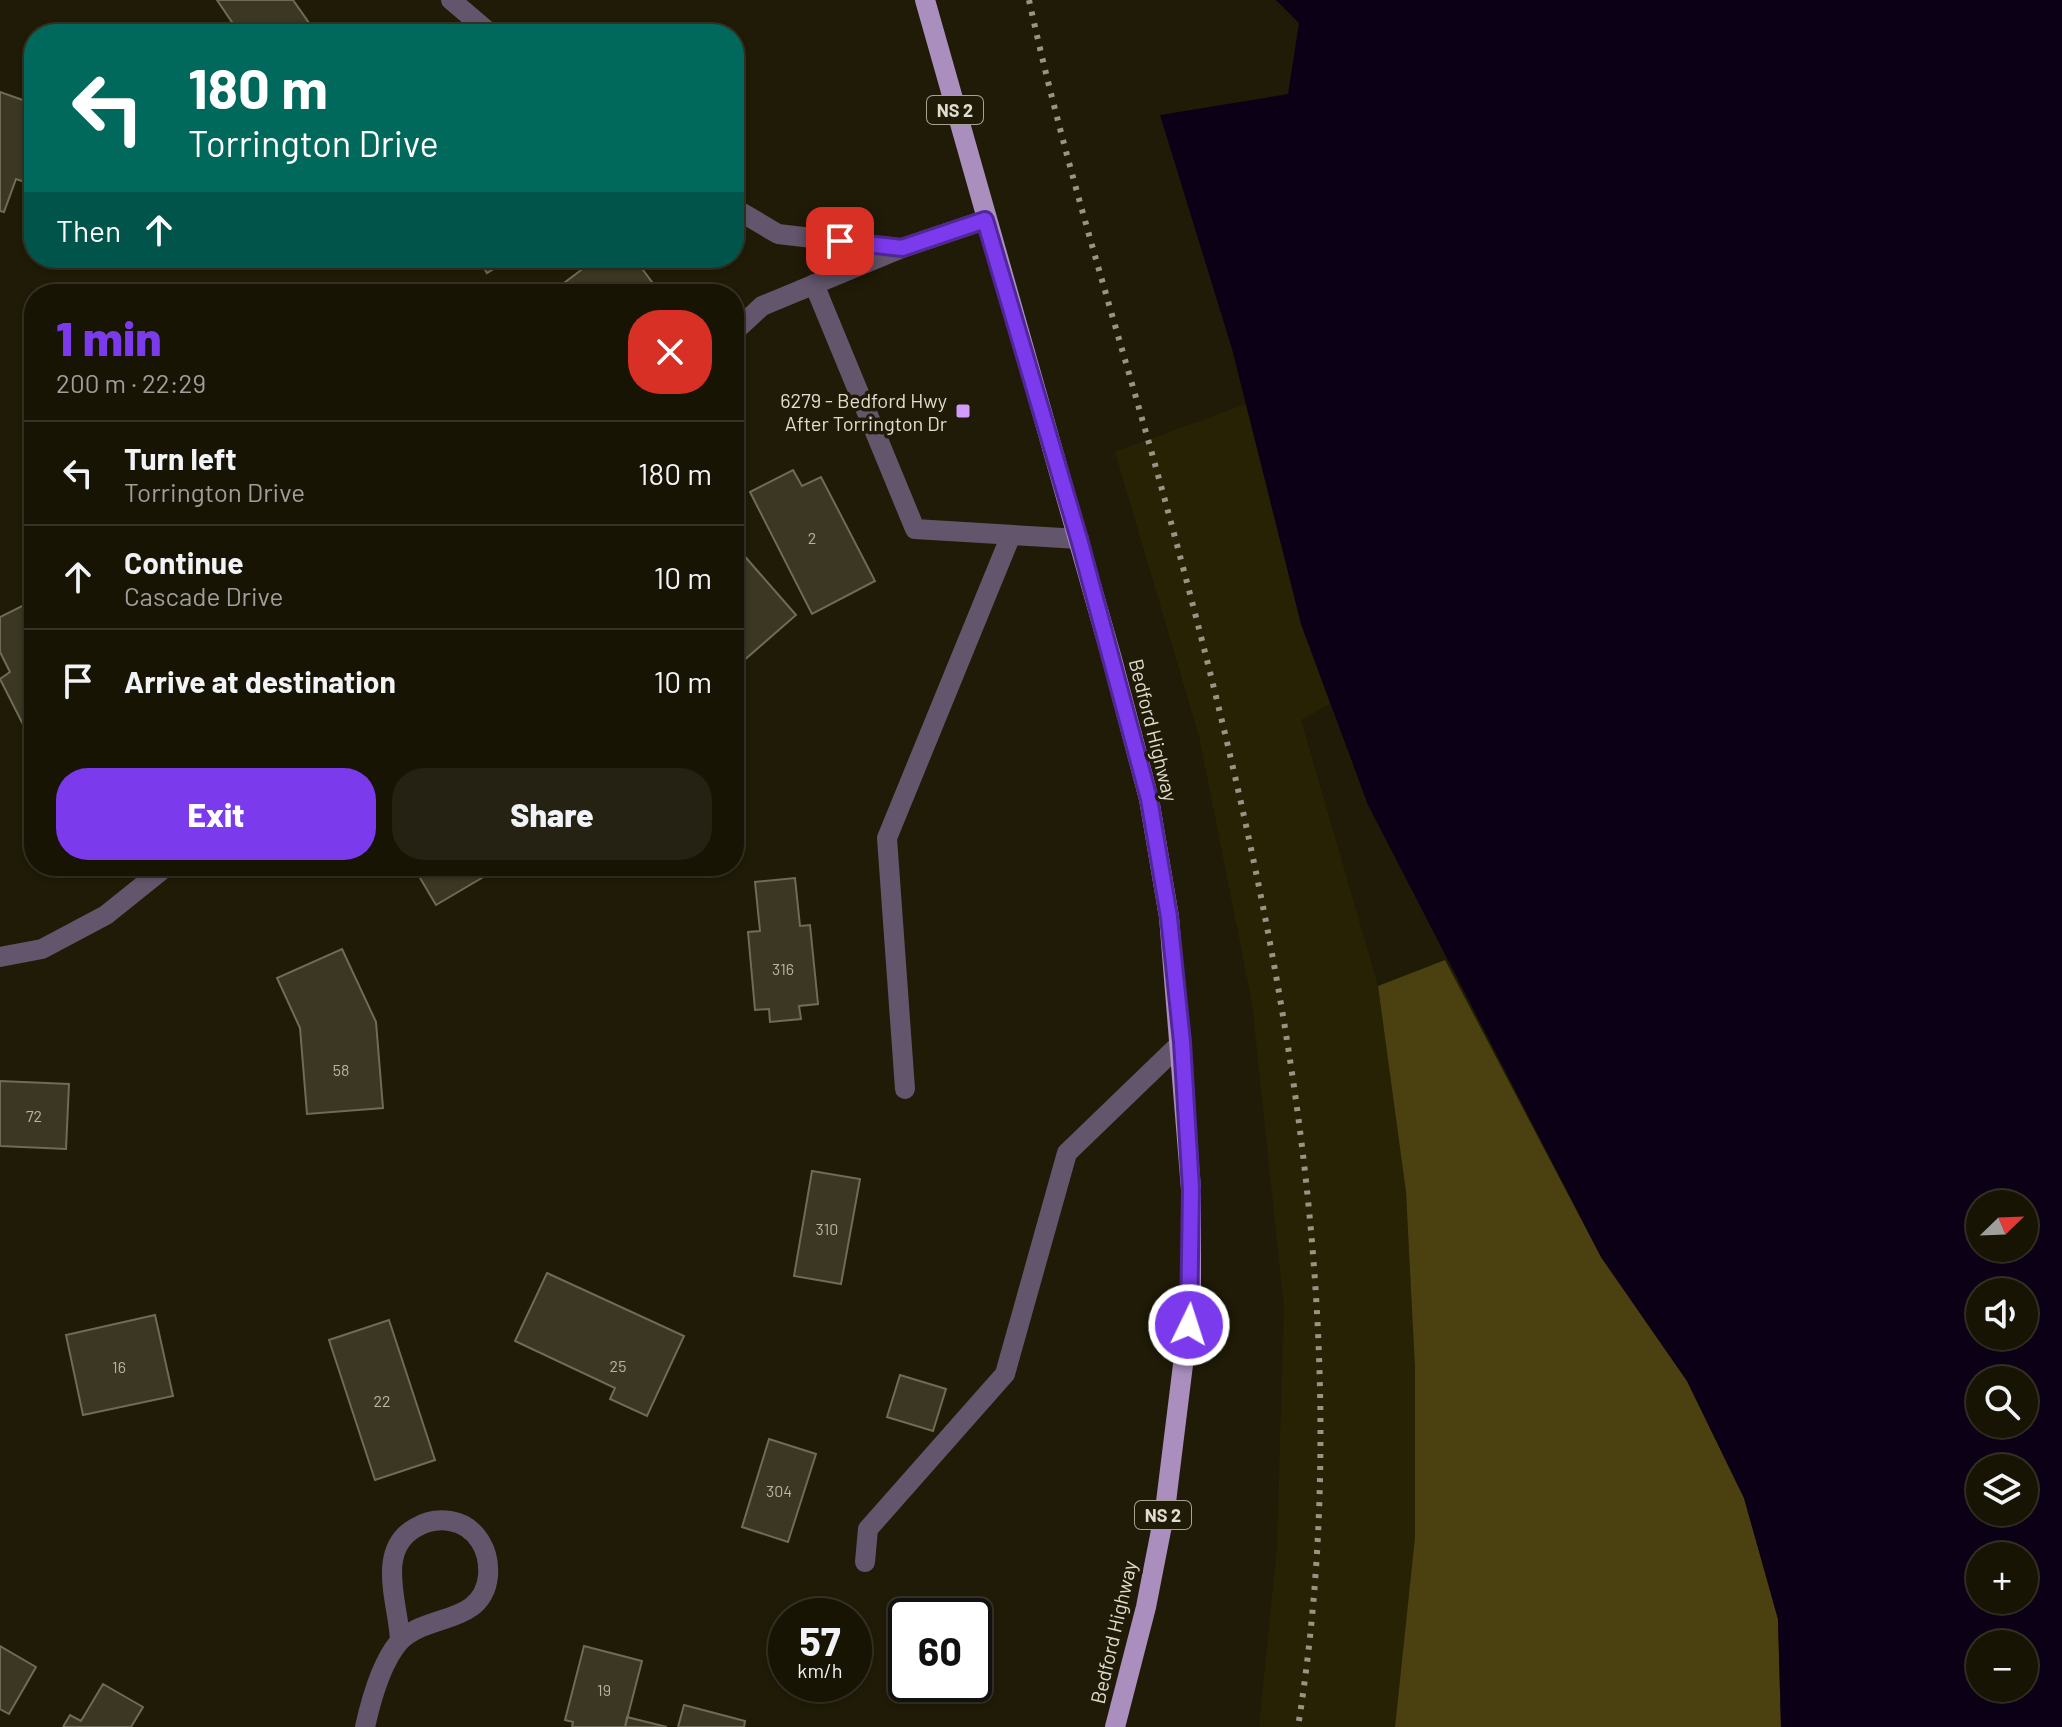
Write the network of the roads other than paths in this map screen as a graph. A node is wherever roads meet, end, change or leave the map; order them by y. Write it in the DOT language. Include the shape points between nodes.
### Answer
graph roads {
  1 [pos="451,0"];
  2 [pos="925,0"];
  3 [pos="479,24"];
  4 [pos="744,214"];
  5 [pos="985,220"];
  6 [pos="902,248"];
  7 [pos="814,284"];
  8 [pos="744,323"];
  9 [pos="1011,535"];
  10 [pos="1079,539"];
  11 [pos="154,876"];
  12 [pos="0,957"];
  13 [pos="1182,1042"];
  14 [pos="905,1089"];
  15 [pos="865,1562"];
  16 [pos="400,1641"];
  17 [pos="365,1727"];
  18 [pos="1115,1727"];
  1 -- 3 [label="street"];
  2 -- 5 [label="main road, Bedford Highway / NS 2"];
  4 -- 6 [label="street" via="778,234"];
  5 -- 6 [label="street"];
  5 -- 10 [label="main road, Bedford Highway / NS 2"];
  6 -- 7 [label="street"];
  7 -- 8 [label="street" via="762,306"];
  7 -- 9 [label="street" via="915,529"];
  9 -- 10 [label="street"];
  9 -- 14 [label="street" via="887,838"];
  10 -- 13 [label="main road, Bedford Highway / NS 2" via="1149,799"];
  11 -- 12 [label="street" via="93,922 42,949"];
  13 -- 15 [label="street" via="1067,1153 1005,1374 868,1529"];
  13 -- 18 [label="main road, Bedford Highway / NS 2" via="1191,1189 1190,1315 1165,1510"];
  16 -- 16 [label="street" via="463,1614 481,1595 488,1561 465,1526 432,1521 408,1532 398,1545 391,1569"];
  16 -- 17 [label="street" via="376,1689"];
}
